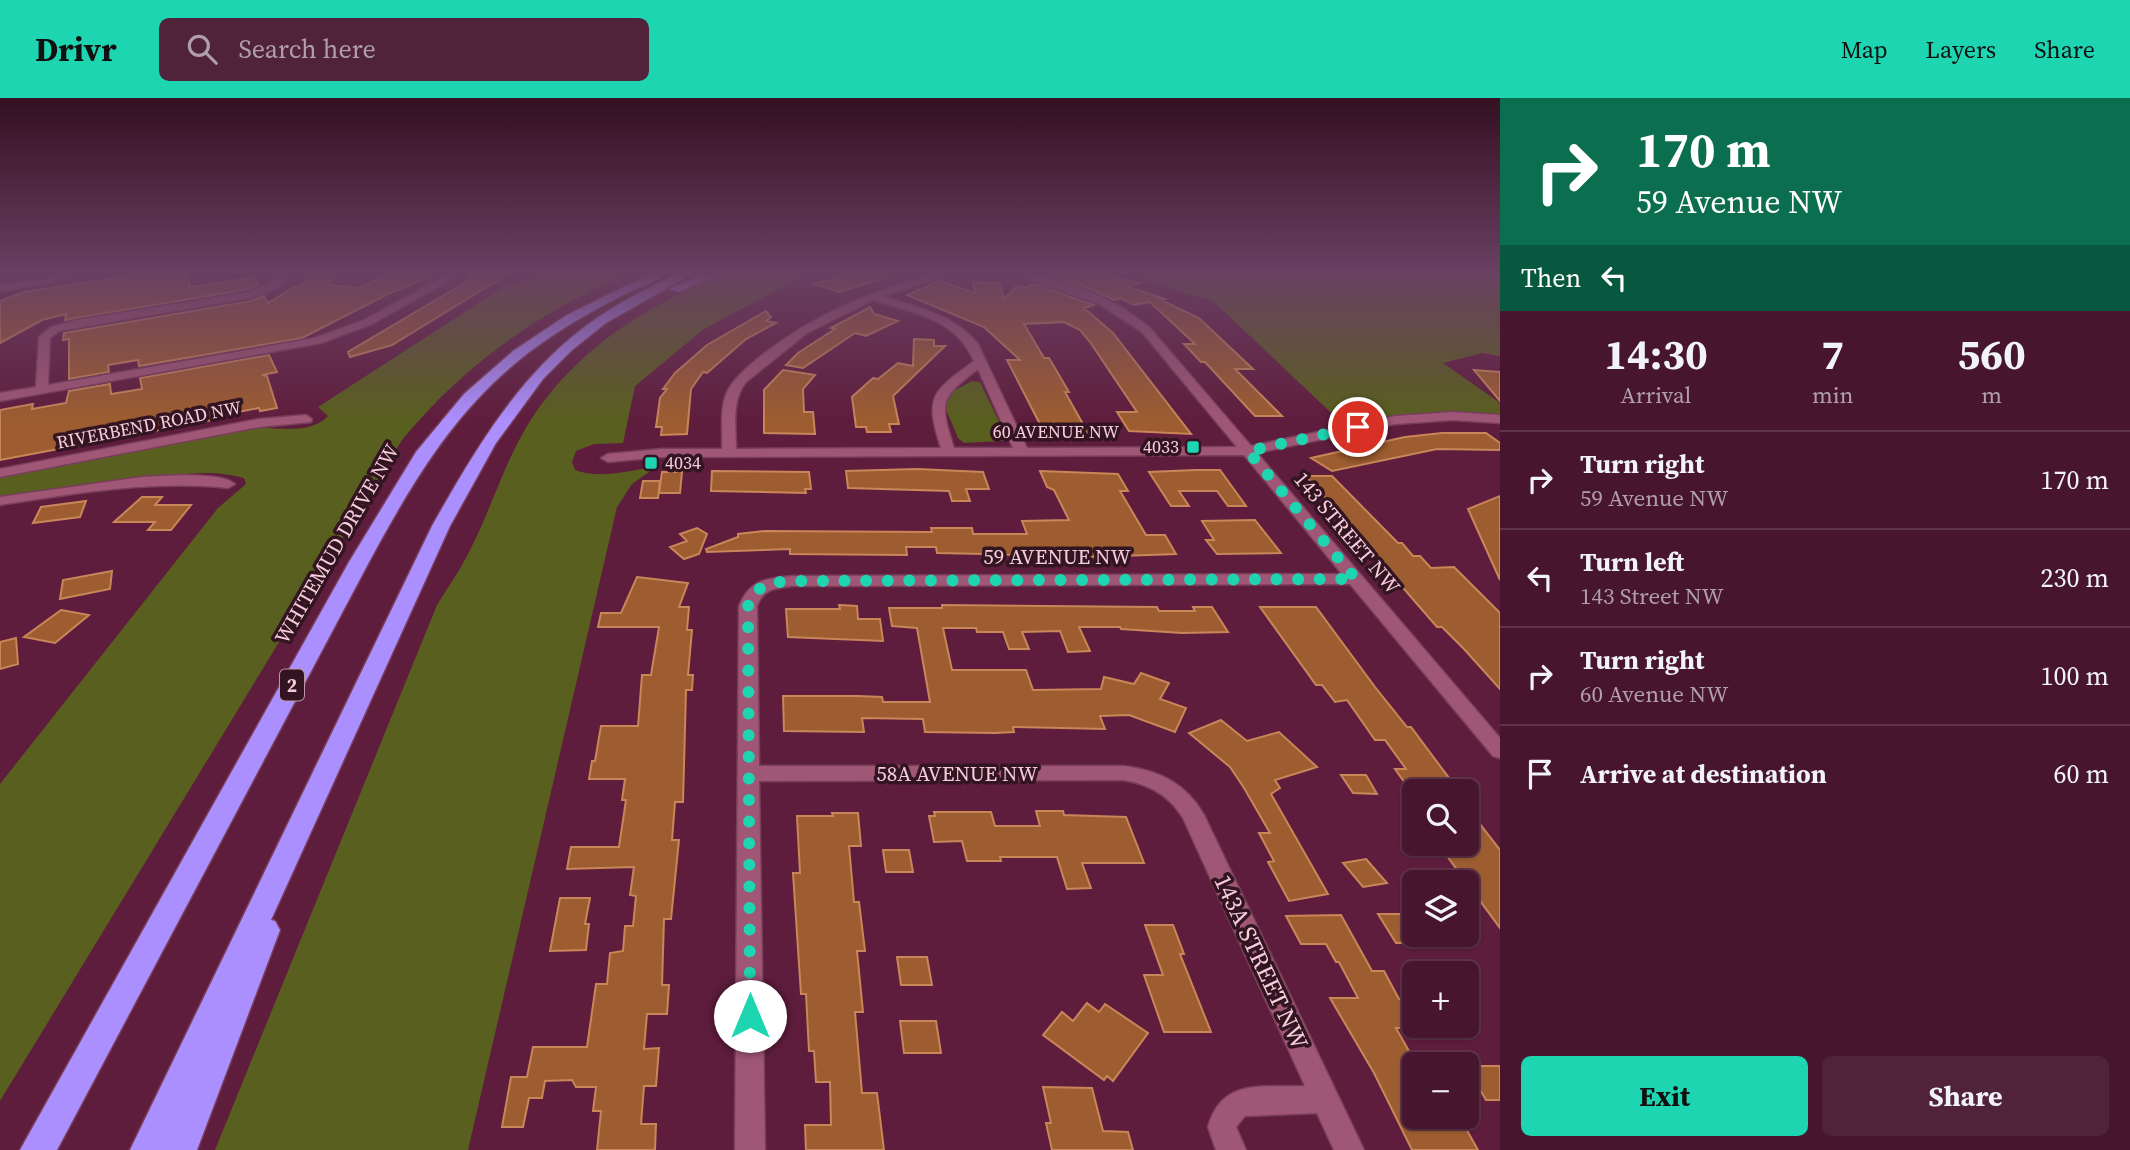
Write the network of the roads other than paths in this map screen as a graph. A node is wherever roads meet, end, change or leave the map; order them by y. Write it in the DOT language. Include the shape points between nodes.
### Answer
graph roads {
  1 [pos="76,323"];
  2 [pos="364,323"];
  3 [pos="577,323"];
  4 [pos="584,323"];
  5 [pos="816,323"];
  6 [pos="942,323"];
  7 [pos="1138,323"];
  8 [pos="980,362"];
  9 [pos="42,390"];
  10 [pos="0,397"];
  11 [pos="306,419"];
  12 [pos="1500,419"];
  13 [pos="1248,451"];
  14 [pos="729,452"];
  15 [pos="949,452"];
  16 [pos="1022,452"];
  17 [pos="608,458"];
  18 [pos="0,473"];
  19 [pos="228,484"];
  20 [pos="0,501"];
  21 [pos="1356,579"];
  22 [pos="340,742"];
  23 [pos="1500,751"];
  24 [pos="750,774"];
  25 [pos="1162,783"];
  26 [pos="1324,1099"];
  27 [pos="36,1150"];
  28 [pos="148,1150"];
  29 [pos="179,1150"];
  30 [pos="750,1150"];
  31 [pos="1231,1150"];
  32 [pos="1349,1150"];
  1 -- 9 [label="street" via="45,337"];
  2 -- 9 [label="street" via="317,341 271,351"];
  3 -- 27 [label="highway, WHITEMUD DRIVE NW / 2" via="533,342 474,392 401,488"];
  4 -- 22 [label="highway, WHITEMUD DRIVE NW / 2" via="496,428 441,526"];
  5 -- 14 [label="street" via="742,379 730,402"];
  6 -- 8 [label="street" via="969,340"];
  7 -- 13 [label="street, 143 STREET NW"];
  8 -- 15 [label="street" via="946,388 936,402"];
  8 -- 16 [label="street"];
  9 -- 10 [label="street"];
  11 -- 18 [label="street, RIVERBEND ROAD NW" via="259,423"];
  12 -- 13 [label="street, 60 AVENUE NW" via="1444,416 1395,420"];
  13 -- 16 [label="street, 60 AVENUE NW"];
  13 -- 21 [label="street, 143 STREET NW"];
  14 -- 15 [label="street, 60 AVENUE NW"];
  14 -- 17 [label="street, 60 AVENUE NW"];
  15 -- 16 [label="street, 60 AVENUE NW"];
  19 -- 20 [label="street" via="158,481"];
  21 -- 23 [label="street, 143 STREET NW"];
  21 -- 24 [label="street, 59 AVENUE NW" via="792,581 759,588 748,606"];
  22 -- 28 [label="highway, WHITEMUD DRIVE NW / 2"];
  22 -- 29 [label="highway"];
  24 -- 25 [label="street, 58A AVENUE NW" via="1123,774"];
  24 -- 30 [label="street"];
  25 -- 26 [label="street, 143A STREET NW" via="1182,799 1192,816"];
  26 -- 31 [label="street" via="1235,1105 1222,1127"];
  26 -- 32 [label="street, 143A STREET NW"];
}
